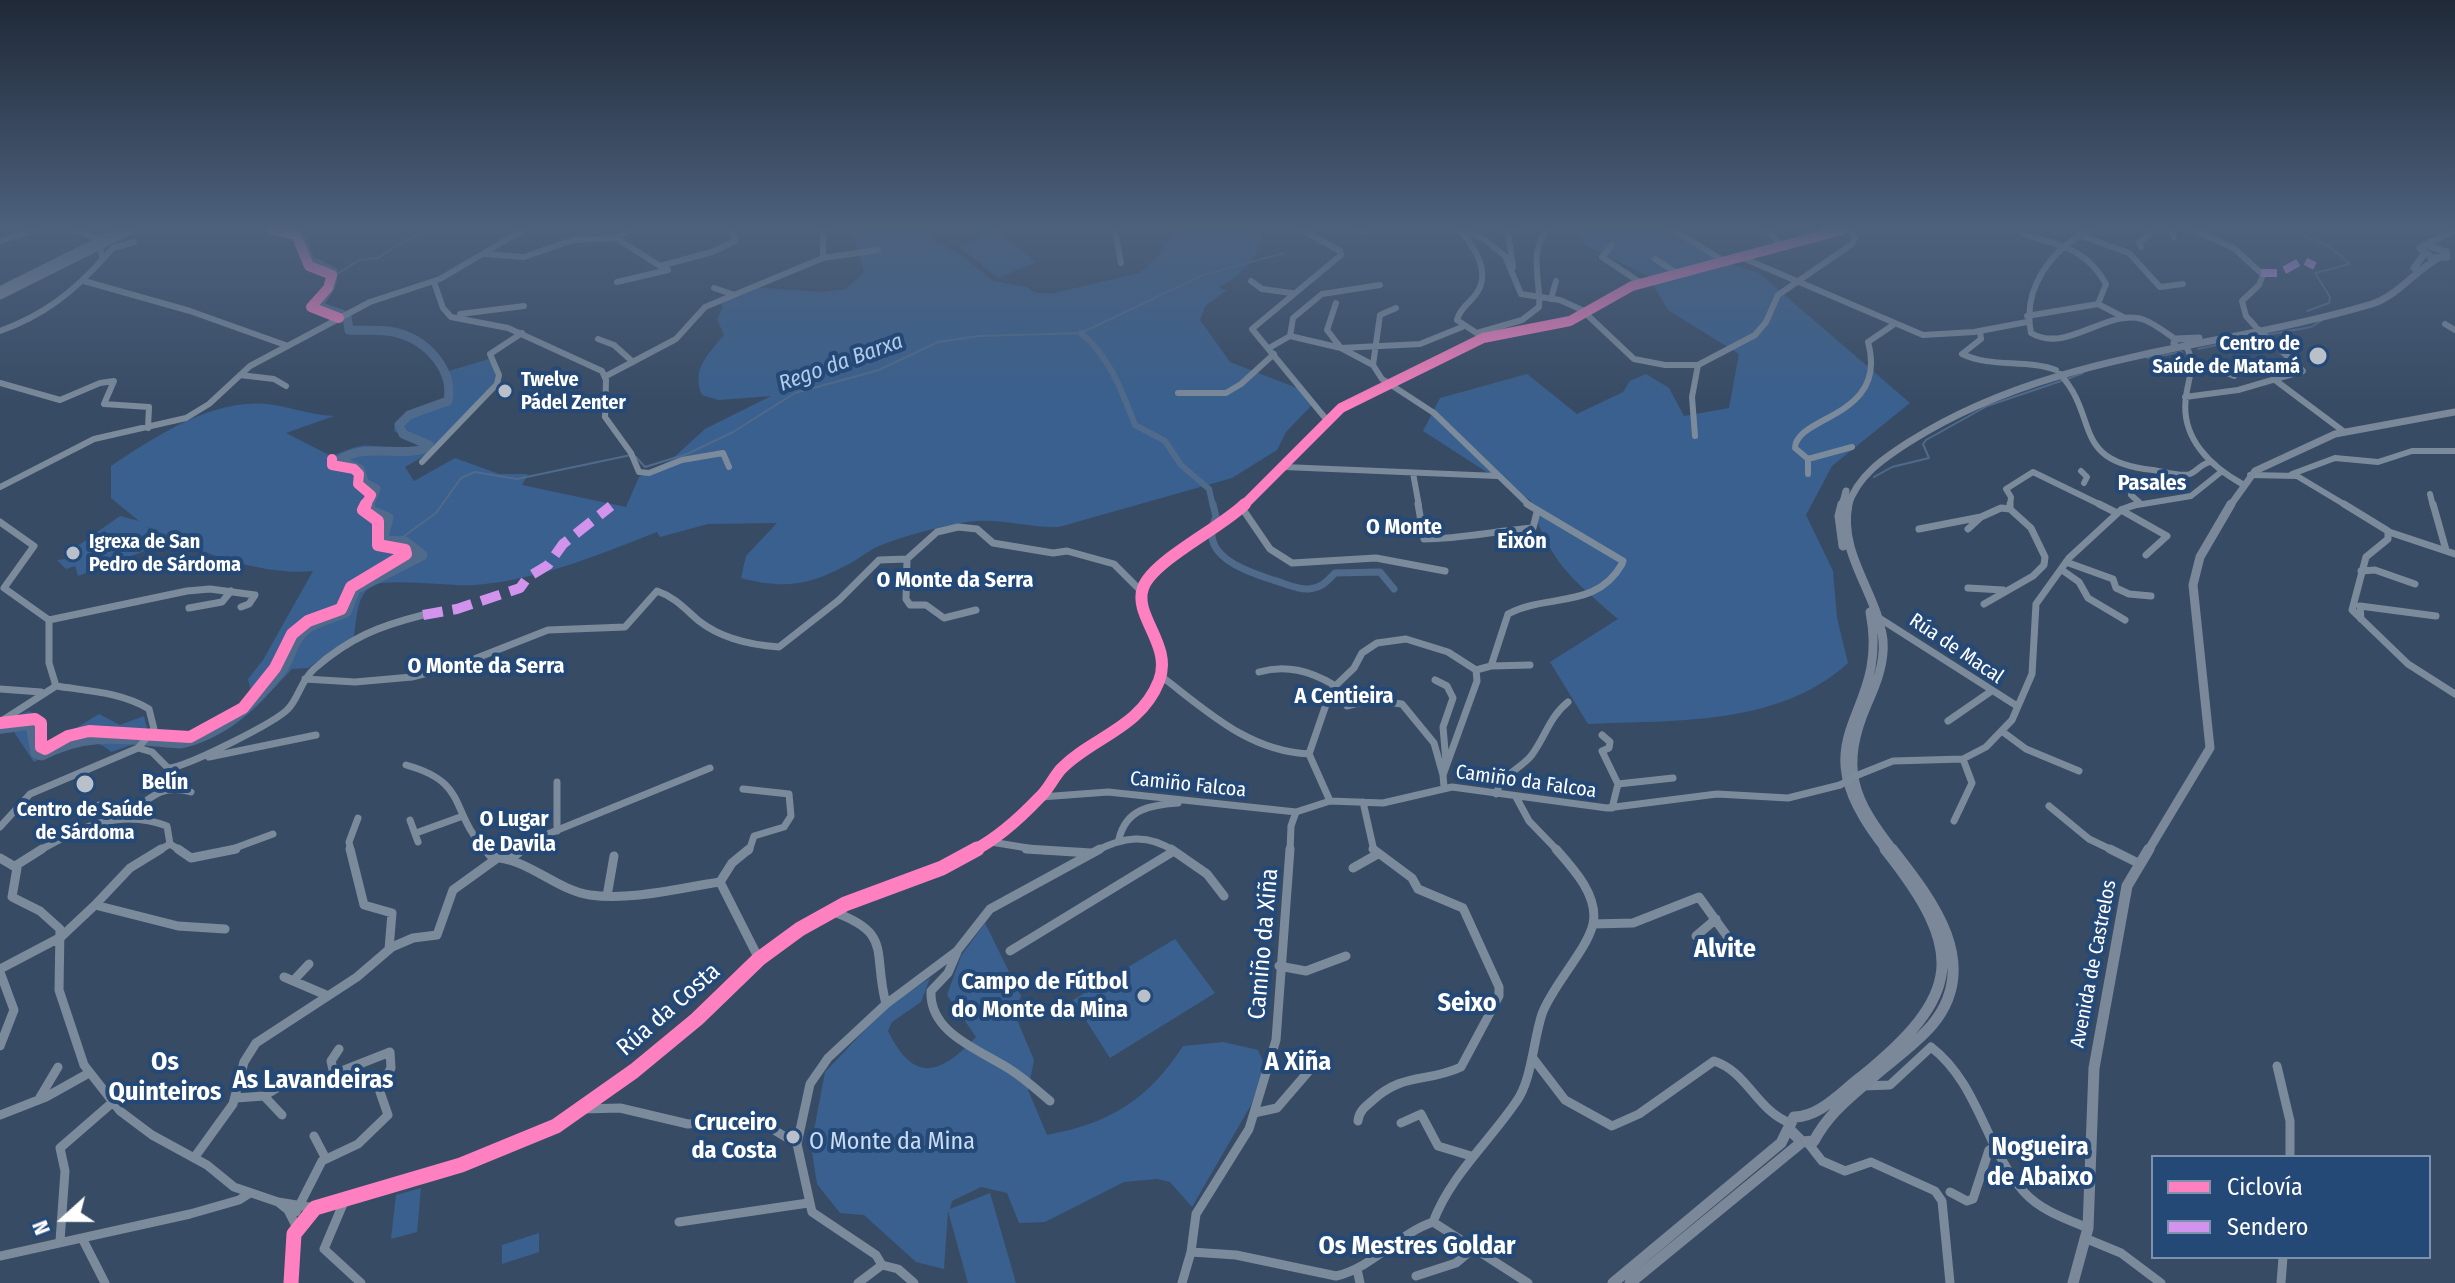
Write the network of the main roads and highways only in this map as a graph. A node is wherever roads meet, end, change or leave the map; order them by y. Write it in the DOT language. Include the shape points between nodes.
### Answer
graph roads {
  1 [pos="2388,290"];
  2 [pos="2398,290"];
  3 [pos="2260,331"];
  4 [pos="2062,376"];
  5 [pos="2455,412"];
  6 [pos="1806,1117"];
  7 [pos="1790,1126"];
  8 [pos="1817,1129"];
  9 [pos="1805,1142"];
  10 [pos="1613,1283"];
  11 [pos="1630,1283"];
  12 [pos="2073,1283"];
  1 -- 3 [label="main road" via="2370,300"];
  2 -- 3 [label="main road" via="2375,303"];
  3 -- 4 [label="main road" via="2181,344"];
  4 -- 6 [label="main road" via="1975,399 1912,433 1863,470 1842,502 1841,537 1870,612 1877,650 1846,737 1843,772 1862,819 1931,911 1945,969 1941,992 1926,1018"];
  4 -- 8 [label="main road" via="1992,397 1937,424 1858,483 1846,510 1847,537 1879,618 1884,653 1853,739 1850,772 1870,817 1938,910 1949,941 1952,983 1933,1024"];
  5 -- 12 [label="main road, Avenida de Castrelos" via="2343,431 2250,475 2218,523 2194,574 2209,753 2138,863 2125,895 2092,1078 2088,1234"];
  6 -- 7 [label="main road" via="1794,1117"];
  6 -- 8 [label="main road"];
  7 -- 9 [label="main road"];
  7 -- 10 [label="main road" via="1781,1143"];
  8 -- 9 [label="main road" via="1816,1139"];
  9 -- 11 [label="main road" via="1788,1150"];
}
